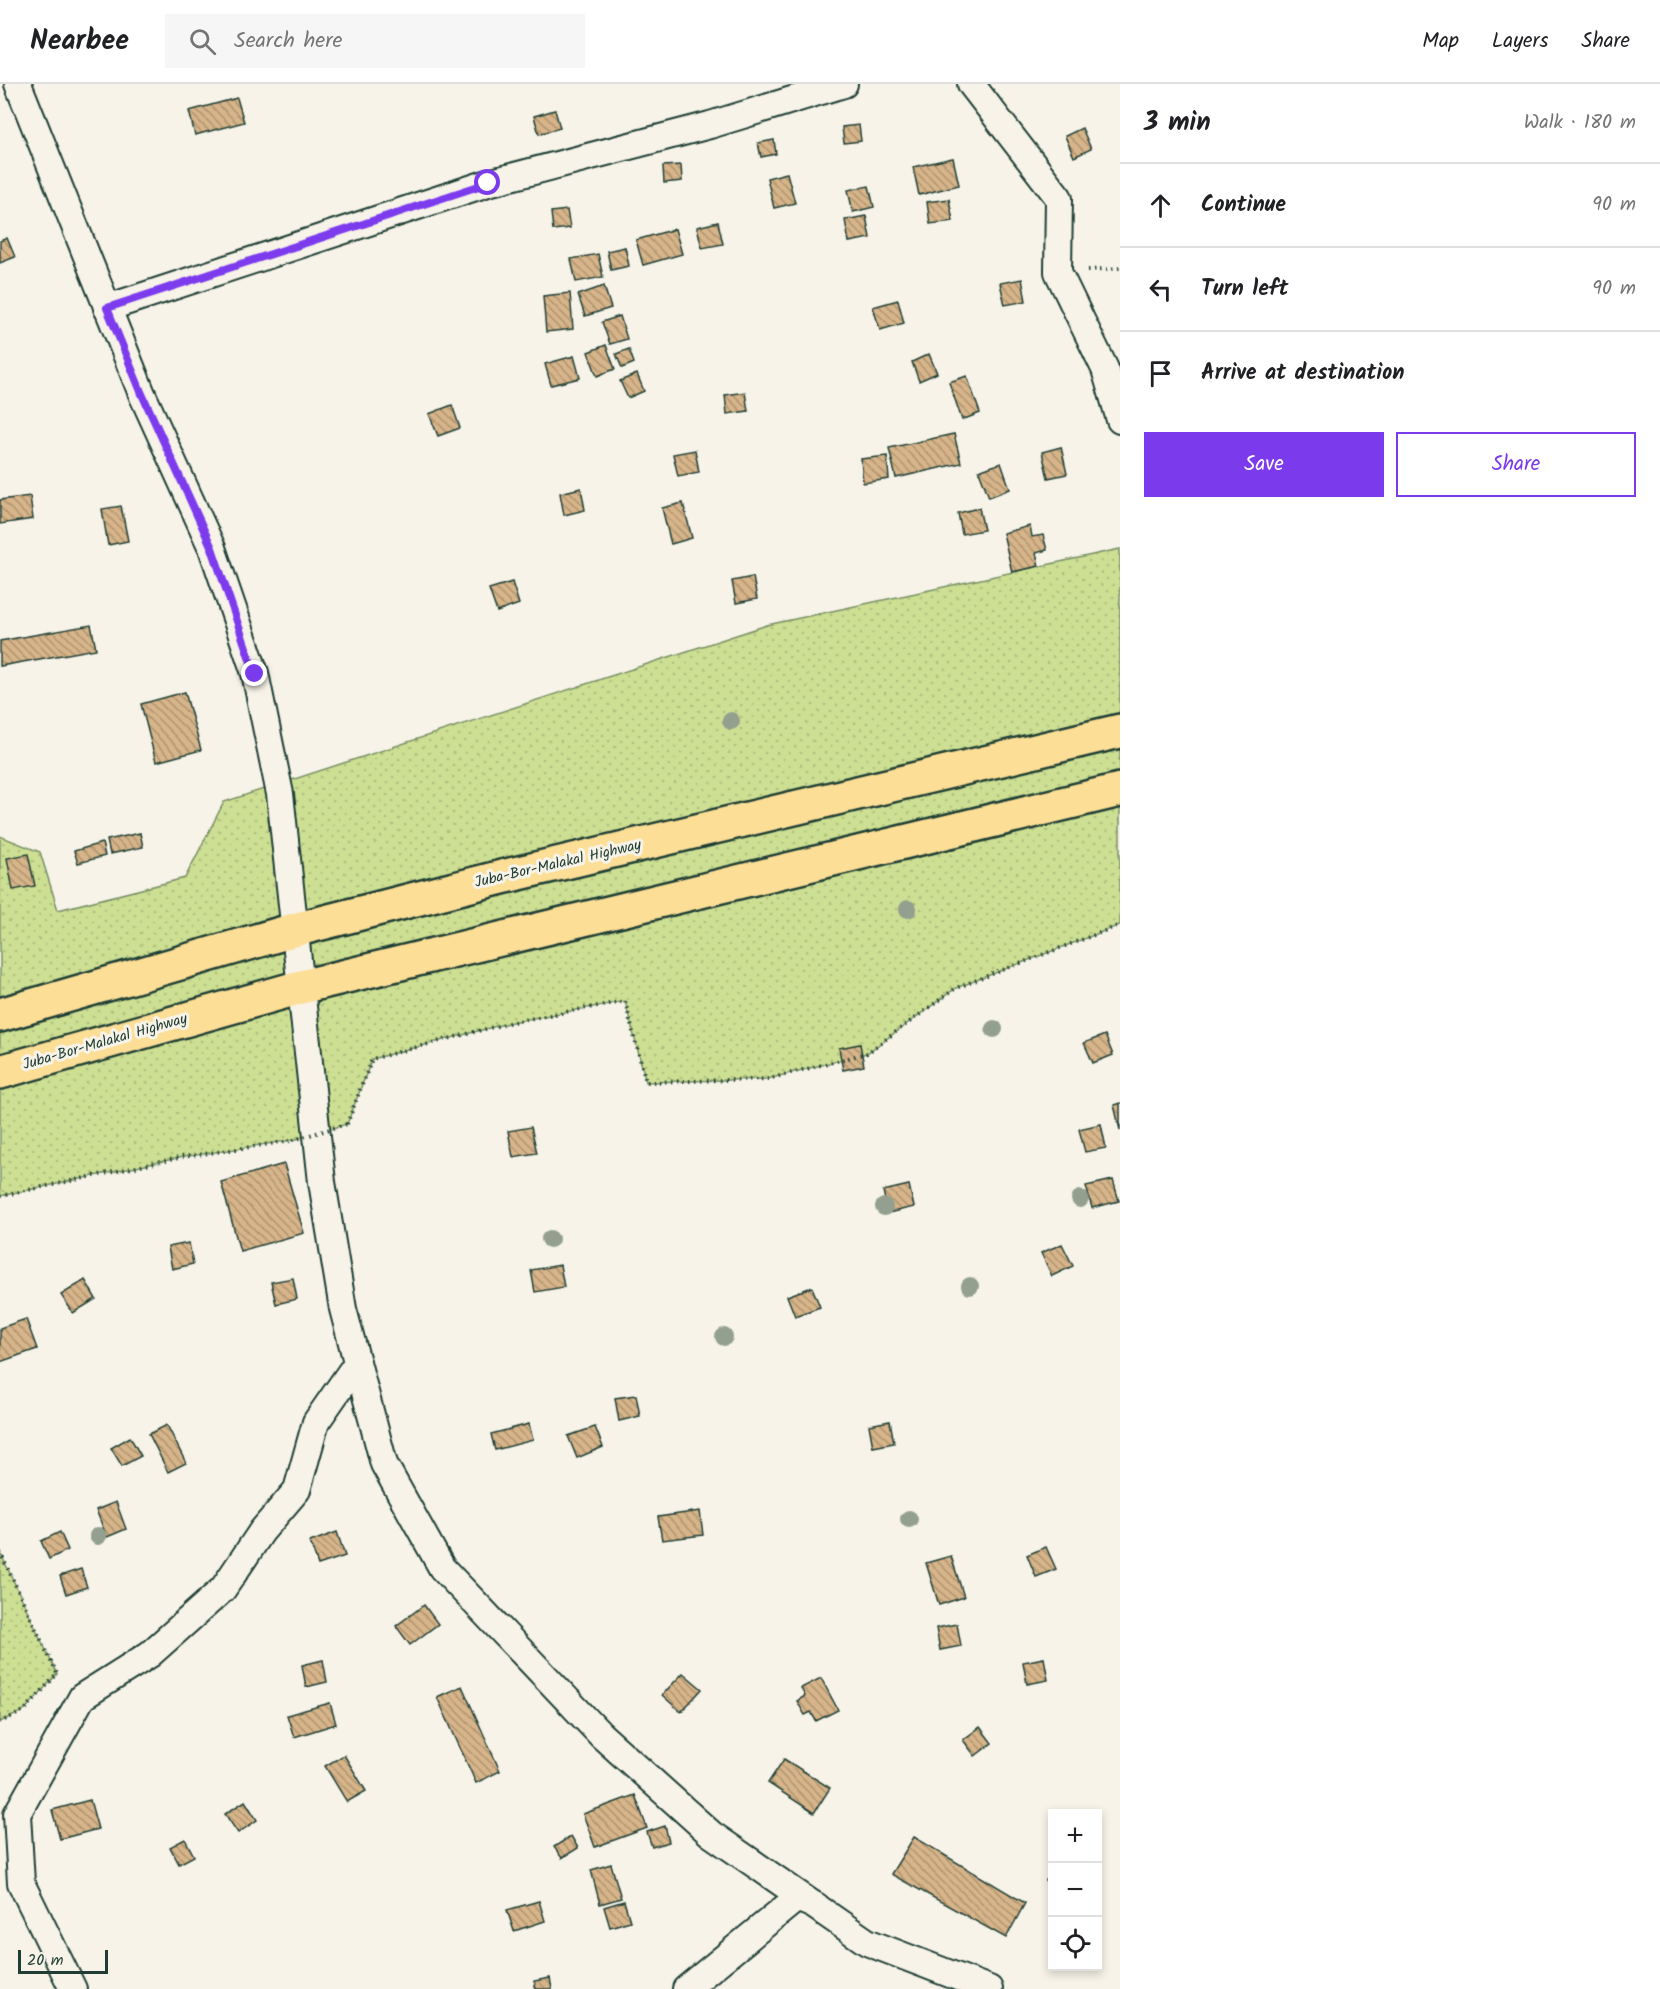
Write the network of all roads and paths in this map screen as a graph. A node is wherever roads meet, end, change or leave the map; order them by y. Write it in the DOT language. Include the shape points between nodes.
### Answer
graph roads {
  1 [pos="18,84"];
  2 [pos="844,84"];
  3 [pos="971,84"];
  4 [pos="107,308"];
  5 [pos="1120,420"];
  6 [pos="1120,730"];
  7 [pos="1120,790"];
  8 [pos="1120,924"];
  9 [pos="294,930"];
  10 [pos="301,987"];
  11 [pos="0,1015"];
  12 [pos="0,1072"];
  13 [pos="0,1196"];
  14 [pos="357,1363"];
  15 [pos="0,1552"];
  16 [pos="0,1722"];
  17 [pos="74,1989"];
  18 [pos="686,1989"];
  19 [pos="989,1989"];
  20 [pos="997,1989"];
  1 -- 4 [label="street"];
  2 -- 4 [label="street" via="710,125 488,183"];
  3 -- 5 [label="street" via="1059,198 1058,272 1104,369"];
  4 -- 9 [label="street" via="212,548 255,674 280,794"];
  6 -- 9 [label="highway, Juba-Bor-Malakal Highway"];
  7 -- 10 [label="highway, Juba-Bor-Malakal Highway"];
  8 -- 13 [label="path, bridge" via="956,988 867,1053 779,1077 646,1082 625,1001 512,1022 372,1059 347,1124 293,1140 183,1157"];
  9 -- 10 [label="street"];
  9 -- 11 [label="highway, Juba-Bor-Malakal Highway"];
  10 -- 12 [label="highway, Juba-Bor-Malakal Highway"];
  10 -- 14 [label="street" via="322,1182 343,1309"];
  14 -- 17 [label="street" via="316,1422 297,1490 262,1531 223,1588 150,1654 82,1697 17,1814 21,1883"];
  14 -- 19 [label="street" via="384,1464 442,1568 601,1735 711,1834 867,1942"];
  15 -- 16 [label="path" via="57,1674 24,1711"];
  18 -- 20 [label="street" via="797,1898"];
}
